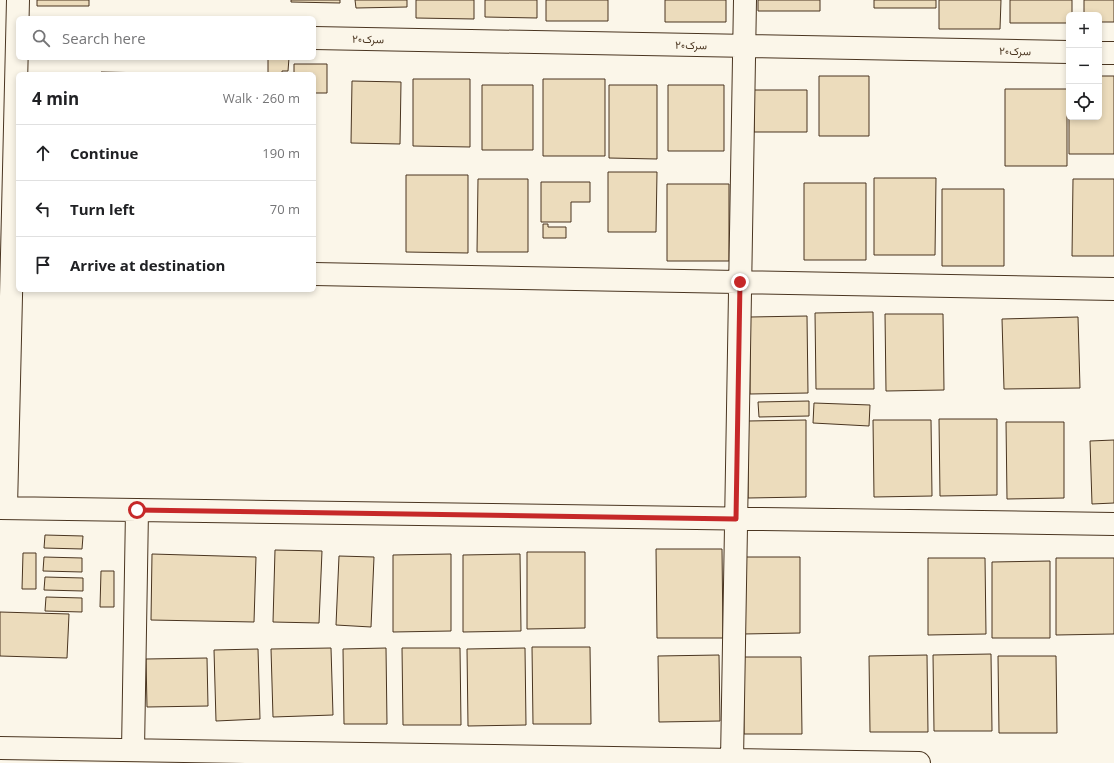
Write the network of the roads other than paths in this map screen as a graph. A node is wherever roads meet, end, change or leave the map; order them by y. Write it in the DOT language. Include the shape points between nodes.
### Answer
graph roads {
  1 [pos="18,0"];
  2 [pos="745,0"];
  3 [pos="12,32"];
  4 [pos="316,38"];
  5 [pos="744,46"];
  6 [pos="1066,52"];
  7 [pos="1102,53"];
  8 [pos="1114,53"];
  9 [pos="10,268"];
  10 [pos="316,274"];
  11 [pos="740,282"];
  12 [pos="1114,289"];
  13 [pos="3,508"];
  14 [pos="137,510"];
  15 [pos="736,519"];
  16 [pos="1114,524"];
  17 [pos="0,748"];
  18 [pos="133,750"];
  19 [pos="52,756"];
  20 [pos="205,757"];
  21 [pos="367,759"];
  22 [pos="523,760"];
  23 [pos="732,760"];
  24 [pos="679,761"];
  25 [pos="838,762"];
  26 [pos="918,763"];
  1 -- 3 [label="street"];
  2 -- 5 [label="street"];
  3 -- 9 [label="street"];
  4 -- 5 [label="street, سرک۲۰"];
  5 -- 6 [label="street, سرک۲۰"];
  5 -- 11 [label="street"];
  7 -- 8 [label="street"];
  9 -- 13 [label="street"];
  10 -- 11 [label="street"];
  11 -- 12 [label="street"];
  11 -- 15 [label="street"];
  13 -- 14 [label="street"];
  14 -- 15 [label="street"];
  14 -- 18 [label="street"];
  15 -- 16 [label="street"];
  15 -- 23 [label="street"];
  17 -- 19 [label="street"];
  18 -- 19 [label="street"];
  18 -- 20 [label="street"];
  20 -- 21 [label="street"];
  21 -- 22 [label="street"];
  22 -- 24 [label="street"];
  23 -- 24 [label="street"];
  23 -- 25 [label="street"];
  25 -- 26 [label="street"];
}
